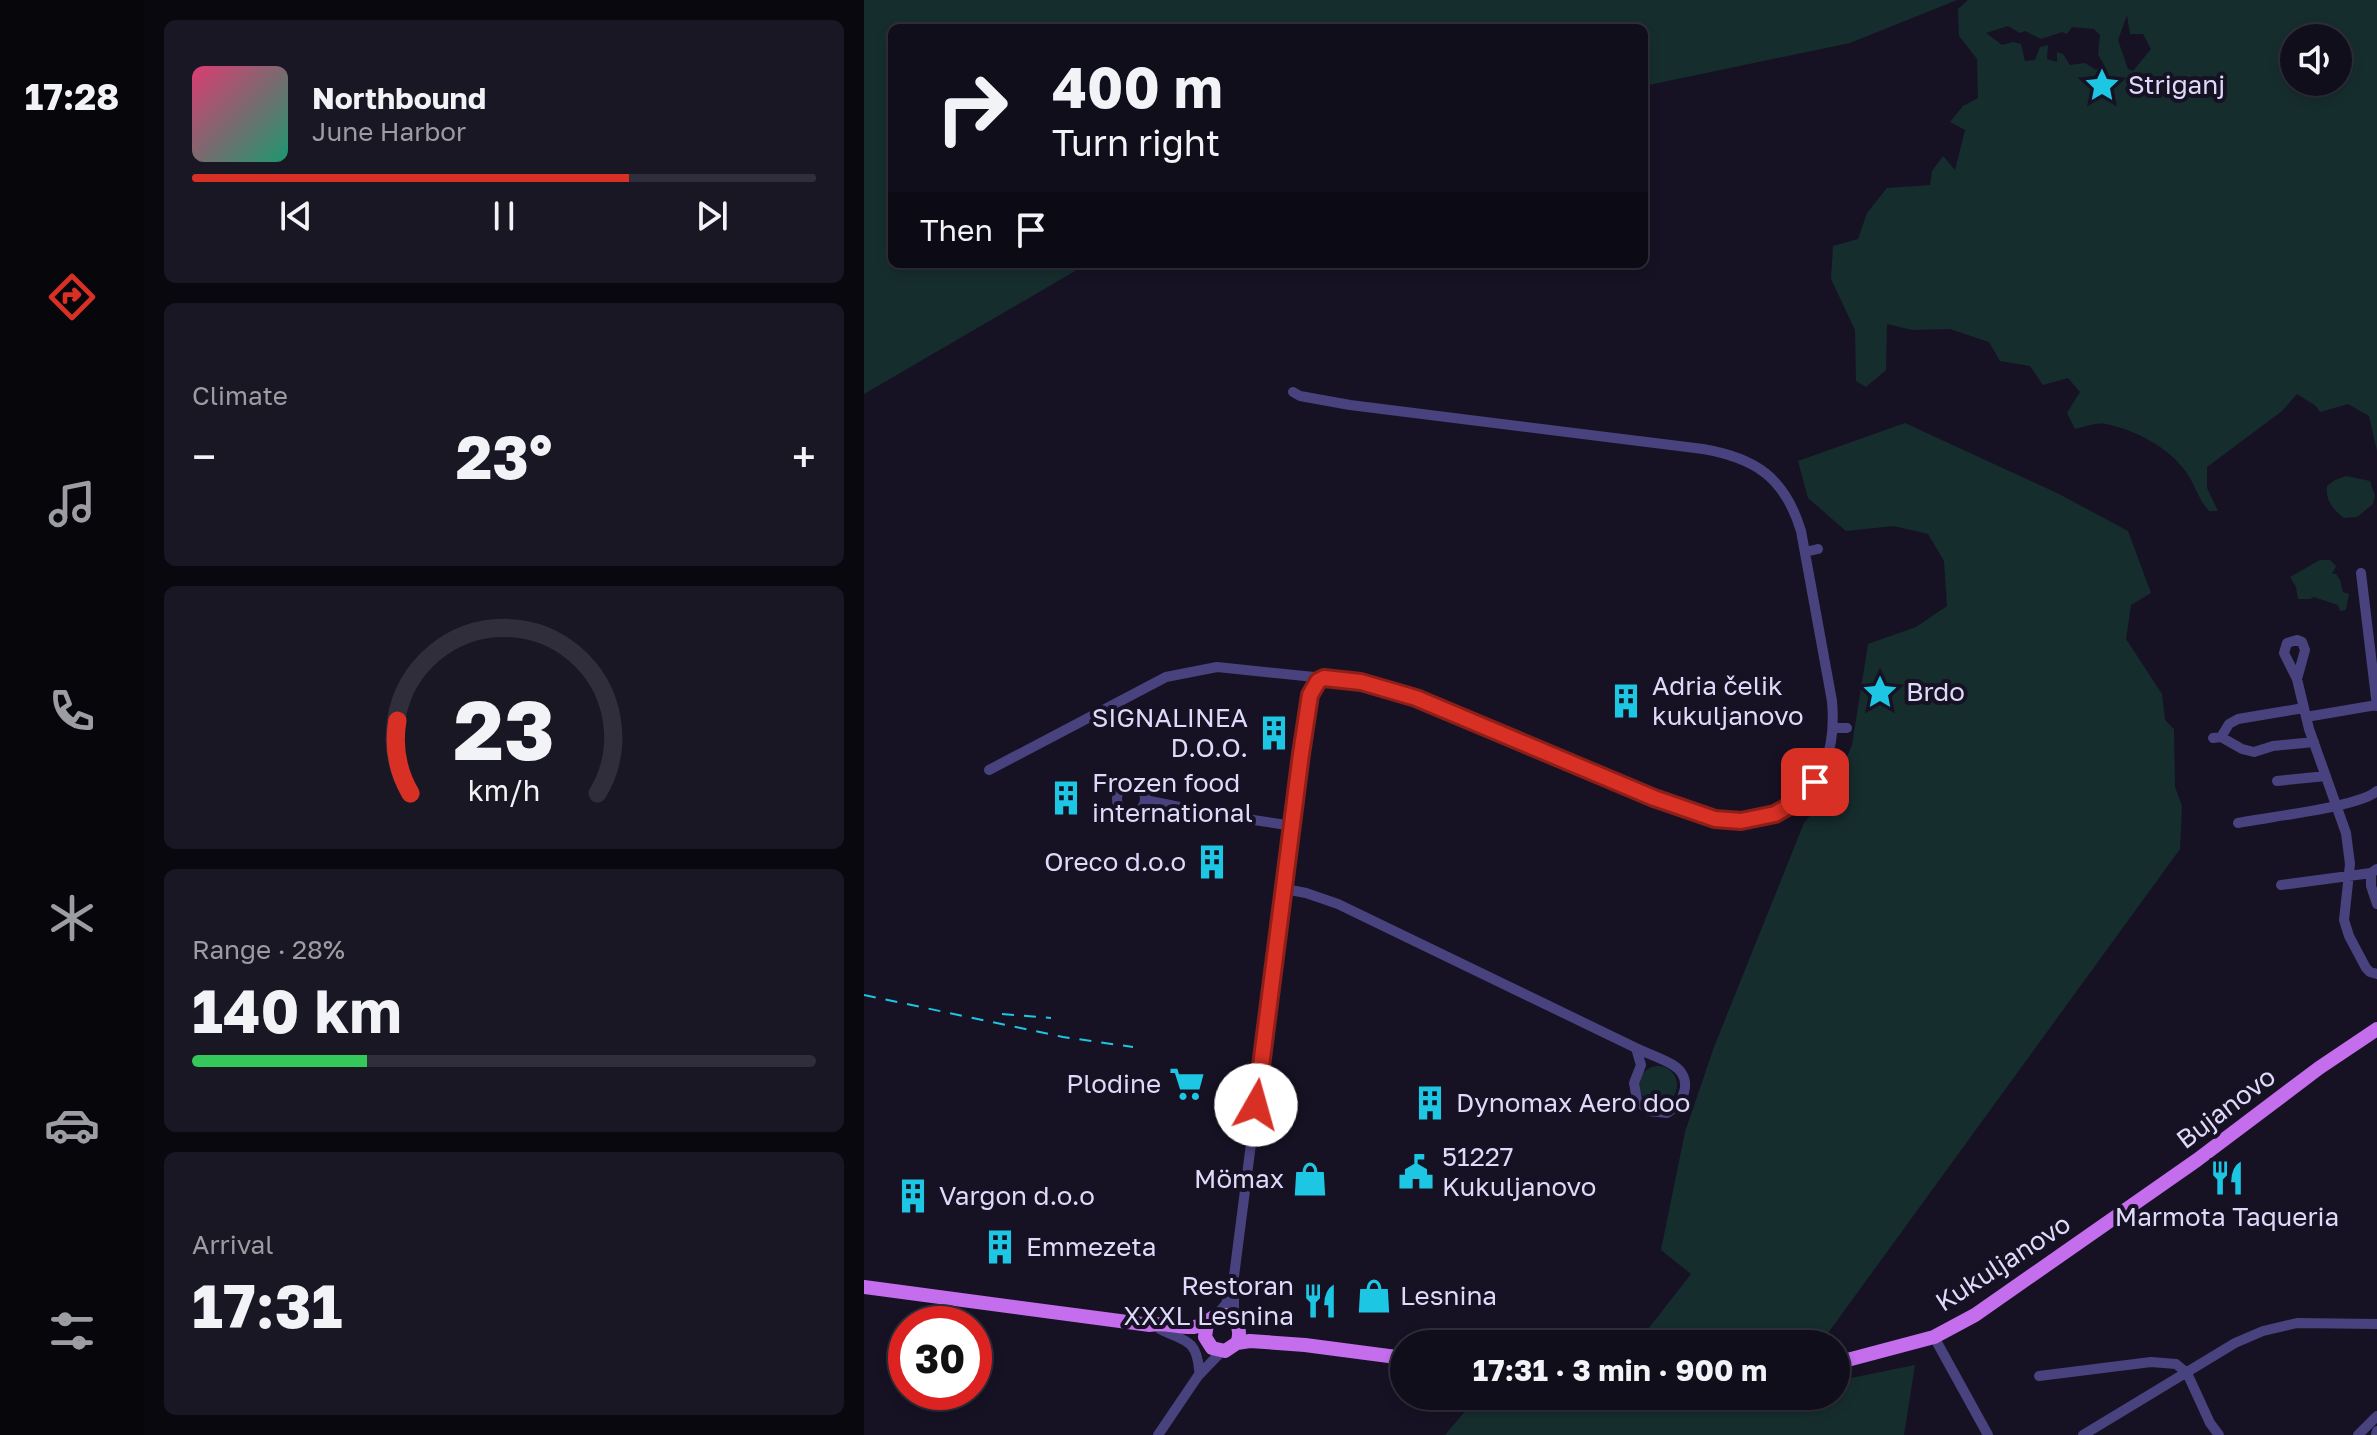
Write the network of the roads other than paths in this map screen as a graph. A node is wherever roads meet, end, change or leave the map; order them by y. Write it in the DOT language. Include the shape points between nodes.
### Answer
graph roads {
  1 [pos="1293,392"];
  2 [pos="1516,411"];
  3 [pos="1514,424"];
  4 [pos="1623,425"];
  5 [pos="1621,438"];
  6 [pos="1818,549"];
  7 [pos="1805,552"];
  8 [pos="2361,573"];
  9 [pos="1324,678"];
  10 [pos="2297,679"];
  11 [pos="2377,706"];
  12 [pos="2305,712"];
  13 [pos="1833,728"];
  14 [pos="1847,728"];
  15 [pos="2314,742"];
  16 [pos="989,770"];
  17 [pos="2326,776"];
  18 [pos="2277,781"];
  19 [pos="2377,791"];
  20 [pos="1145,800"];
  21 [pos="2338,805"];
  22 [pos="2238,823"];
  23 [pos="1293,826"];
  24 [pos="2374,871"];
  25 [pos="2348,875"];
  26 [pos="2281,885"];
  27 [pos="1285,889"];
  28 [pos="2377,904"];
  29 [pos="2377,974"];
  30 [pos="2377,1029"];
  31 [pos="1636,1048"];
  32 [pos="2103,1226"];
  33 [pos="1233,1284"];
  34 [pos="864,1287"];
  35 [pos="1237,1323"];
  36 [pos="2377,1324"];
  37 [pos="1155,1327"];
  38 [pos="1212,1335"];
  39 [pos="1934,1337"];
  40 [pos="1237,1343"];
  41 [pos="1305,1345"];
  42 [pos="1390,1356"];
  43 [pos="1850,1359"];
  44 [pos="1198,1373"];
  45 [pos="2187,1373"];
  46 [pos="2039,1376"];
  47 [pos="2377,1416"];
  48 [pos="1158,1435"];
  49 [pos="1988,1435"];
  50 [pos="2083,1435"];
  51 [pos="2219,1435"];
  52 [pos="2358,1435"];
  1 -- 3 [label="street" via="1350,405"];
  2 -- 3 [label="street"];
  3 -- 5 [label="street"];
  4 -- 5 [label="street"];
  5 -- 7 [label="street" via="1734,455 1759,468 1792,506"];
  6 -- 7 [label="street"];
  7 -- 13 [label="street"];
  8 -- 11 [label="street"];
  9 -- 13 [label="street" via="1416,698 1654,798 1729,821 1775,814 1806,793 1823,770"];
  9 -- 16 [label="street" via="1217,667 1166,677"];
  9 -- 23 [label="street" via="1310,695"];
  10 -- 12 [label="street"];
  11 -- 12 [label="street"];
  12 -- 15 [label="street"];
  12 -- 15 [label="street" via="2238,719 2217,737 2254,752"];
  13 -- 14 [label="street"];
  15 -- 17 [label="street"];
  17 -- 18 [label="street"];
  17 -- 21 [label="street"];
  19 -- 21 [label="street"];
  20 -- 23 [label="street"];
  21 -- 22 [label="street"];
  21 -- 25 [label="street" via="2348,840"];
  23 -- 27 [label="street"];
  24 -- 25 [label="street"];
  24 -- 28 [label="street" via="2371,886"];
  25 -- 26 [label="street"];
  25 -- 29 [label="street" via="2345,927 2366,968"];
  27 -- 31 [label="street" via="1338,904"];
  27 -- 33 [label="street"];
  30 -- 32 [label="main road, Bujanovo"];
  31 -- 31 [label="street" via="1641,1065 1634,1083 1637,1100 1649,1111 1667,1113 1680,1103 1684,1079 1674,1066"];
  32 -- 39 [label="main road, Kukuljanovo"];
  33 -- 35 [label="street"];
  33 -- 38 [label="street"];
  34 -- 37 [label="main road"];
  35 -- 38 [label="main road" via="1229,1316"];
  35 -- 40 [label="main road"];
  35 -- 41 [label="main road" via="1250,1333"];
  36 -- 45 [label="street" via="2277,1327 2235,1343"];
  37 -- 38 [label="main road" via="1195,1327"];
  37 -- 44 [label="street" via="1191,1344"];
  38 -- 40 [label="main road" via="1233,1348"];
  38 -- 44 [label="street"];
  39 -- 43 [label="main road, Kukuljanovo"];
  39 -- 49 [label="street"];
  40 -- 41 [label="main road"];
  41 -- 42 [label="main road"];
  44 -- 48 [label="street"];
  45 -- 46 [label="street" via="2165,1362"];
  45 -- 50 [label="street"];
  45 -- 51 [label="street"];
  47 -- 52 [label="street"];
}
